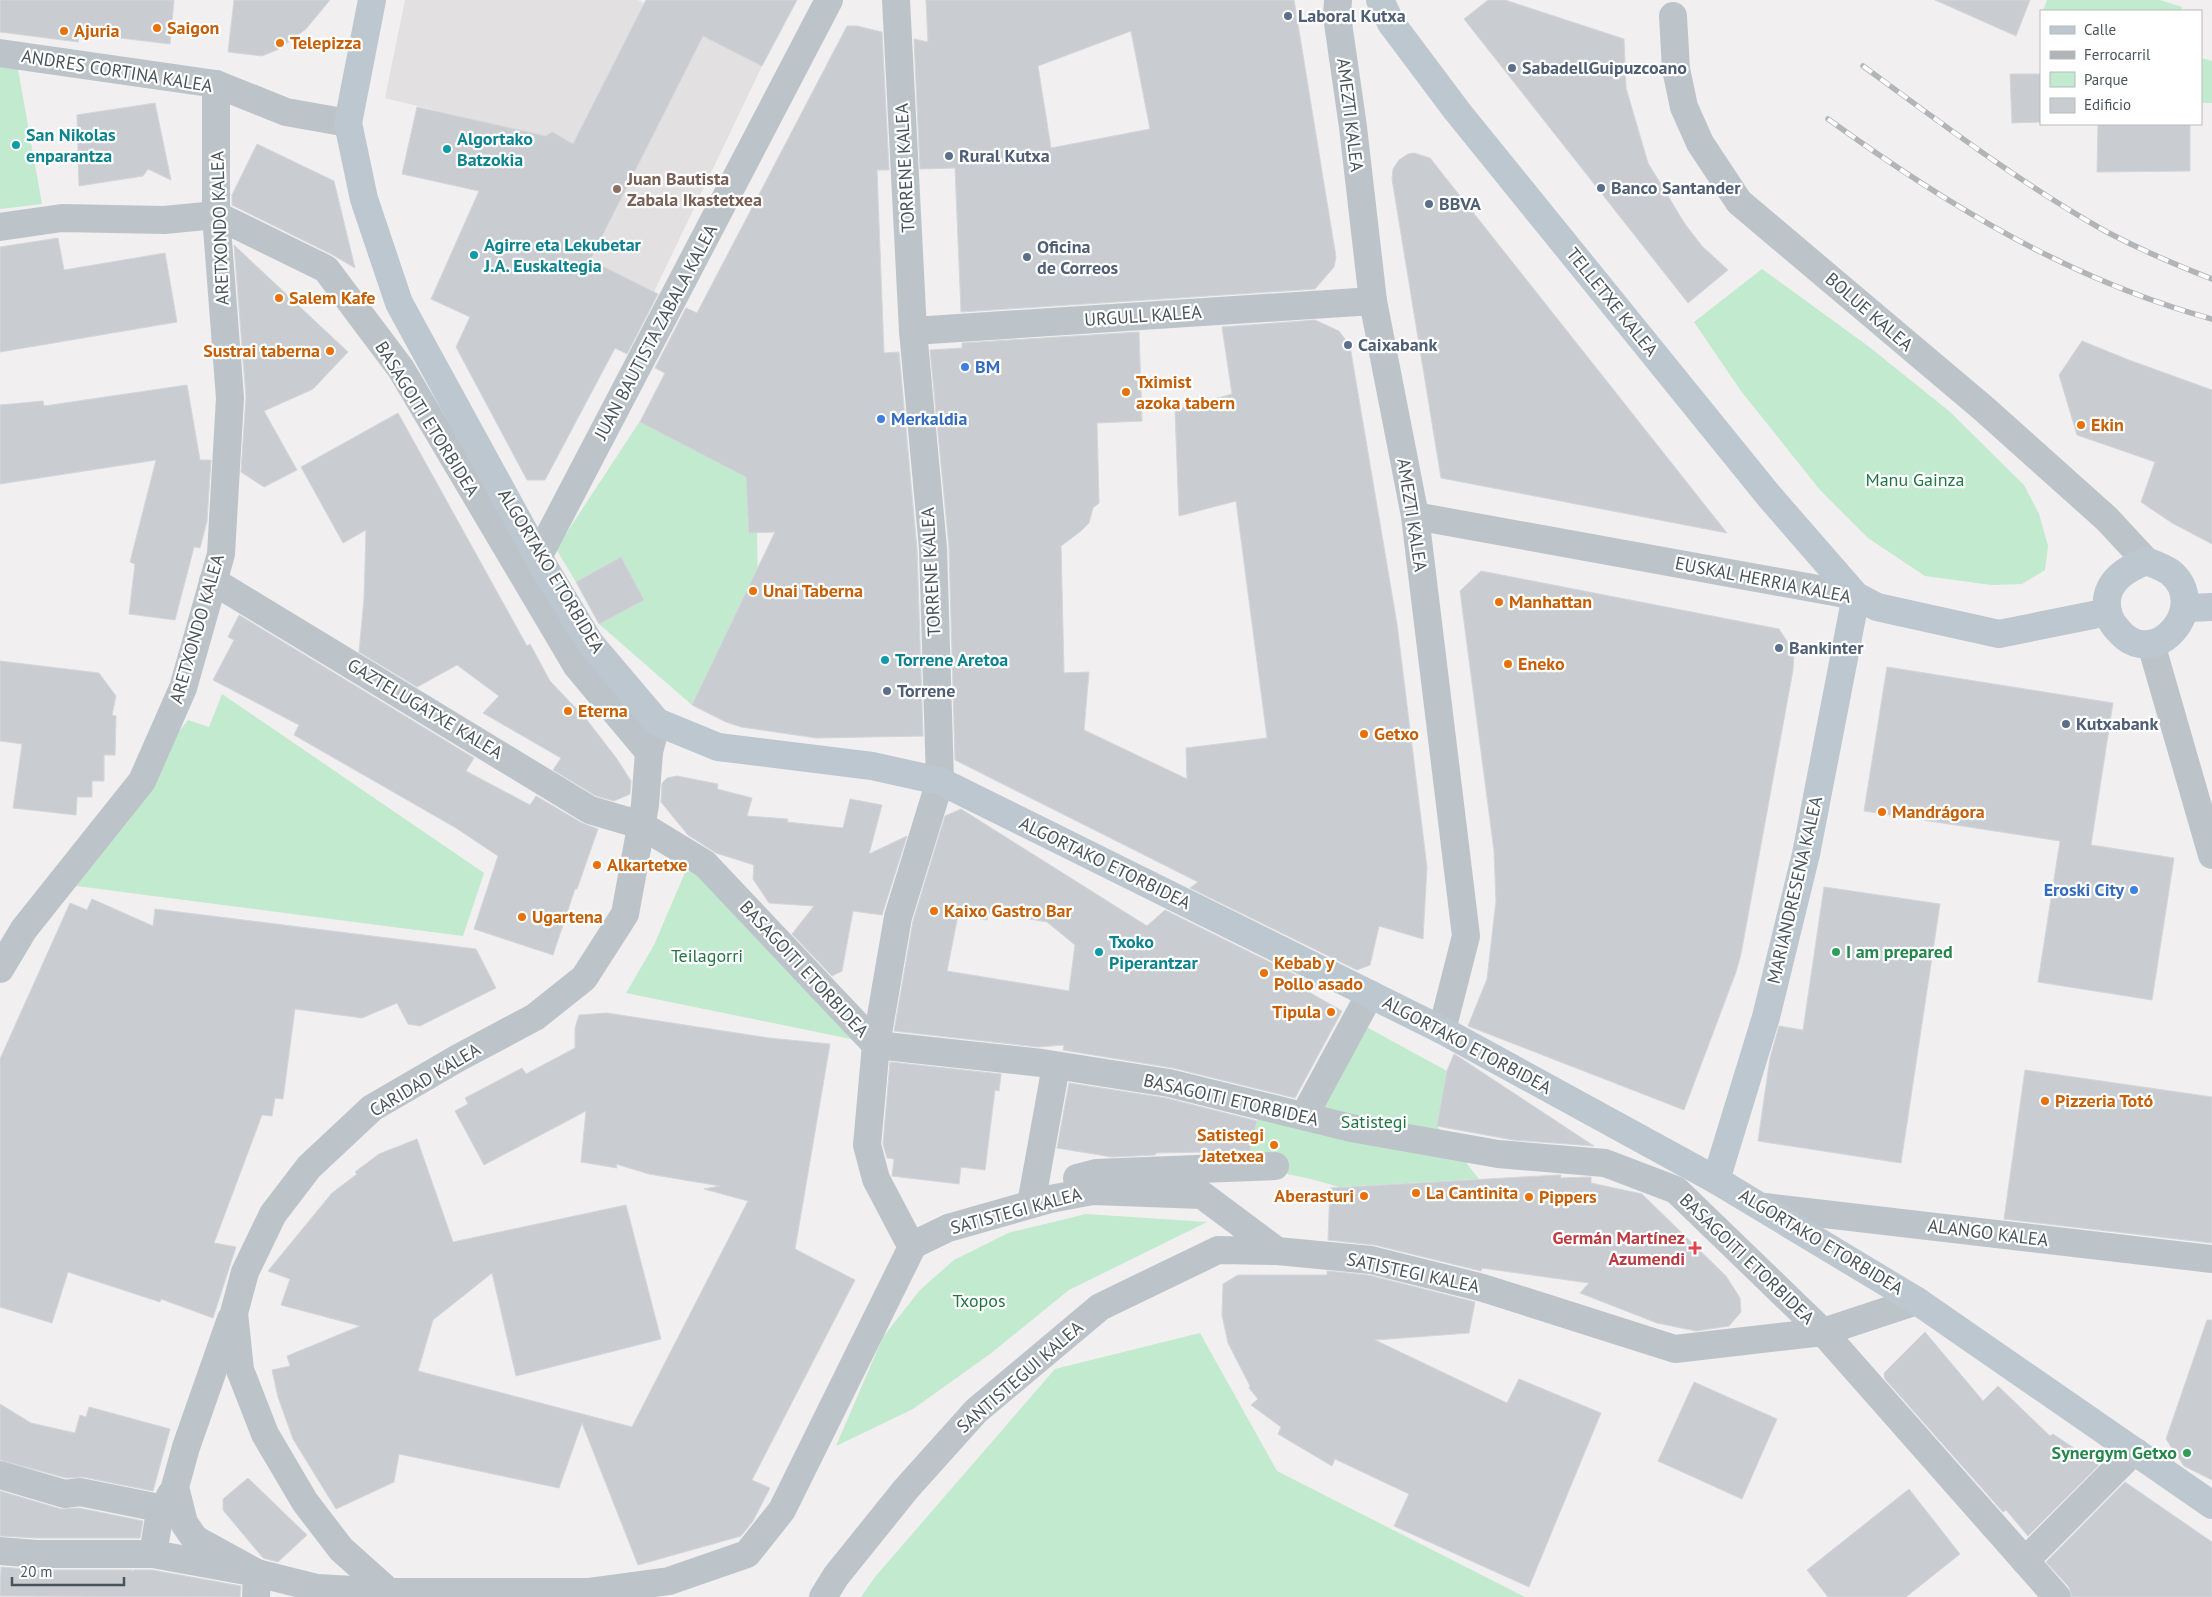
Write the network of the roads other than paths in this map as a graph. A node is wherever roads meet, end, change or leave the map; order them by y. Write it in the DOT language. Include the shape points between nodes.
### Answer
graph roads {
  1 [pos="372,0"];
  2 [pos="829,0"];
  3 [pos="896,0"];
  4 [pos="1338,0"];
  5 [pos="1380,0"];
  6 [pos="1673,16"];
  7 [pos="0,53"];
  8 [pos="216,84"];
  9 [pos="348,123"];
  10 [pos="216,215"];
  11 [pos="0,227"];
  12 [pos="1373,301"];
  13 [pos="913,331"];
  14 [pos="1414,516"];
  15 [pos="538,557"];
  16 [pos="2146,561"];
  17 [pos="213,581"];
  18 [pos="1856,596"];
  19 [pos="2199,608"];
  20 [pos="2108,612"];
  21 [pos="2151,644"];
  22 [pos="657,722"];
  23 [pos="649,752"];
  24 [pos="940,781"];
  25 [pos="641,825"];
  26 [pos="2212,855"];
  27 [pos="0,969"];
  28 [pos="1370,994"];
  29 [pos="1442,1030"];
  30 [pos="876,1045"];
  31 [pos="1056,1066"];
  32 [pos="1304,1116"];
  33 [pos="1275,1166"];
  34 [pos="1716,1180"];
  35 [pos="1032,1196"];
  36 [pos="1764,1207"];
  37 [pos="913,1245"];
  38 [pos="1277,1251"];
  39 [pos="2212,1259"];
  40 [pos="1917,1301"];
  41 [pos="234,1313"];
  42 [pos="1823,1332"];
  43 [pos="2136,1452"];
  44 [pos="0,1475"];
  45 [pos="169,1498"];
  46 [pos="2212,1505"];
  47 [pos="0,1550"];
  48 [pos="153,1554"];
  49 [pos="2025,1561"];
  50 [pos="256,1585"];
  51 [pos="389,1592"];
  52 [pos="823,1597"];
  53 [pos="2057,1597"];
  1 -- 9 [label="street, ALGORTAKO ETORBIDEA"];
  2 -- 15 [label="street, JUAN BAUTISTA ZABALA KALEA"];
  3 -- 13 [label="street, TORRENE KALEA"];
  4 -- 12 [label="street, AMEZTI KALEA" via="1337,16"];
  5 -- 18 [label="street, TELLETXE KALEA" via="1391,23 1457,111 1769,496"];
  6 -- 16 [label="street, BOLUE KALEA" via="1676,69 1684,107 1700,143 1739,202 1983,408 2107,519"];
  7 -- 8 [label="street, ANDRES CORTINA KALEA"];
  8 -- 9 [label="street, ANDRES CORTINA KALEA" via="286,112"];
  8 -- 10 [label="street, ARETXONDO KALEA"];
  9 -- 15 [label="street, ALGORTAKO ETORBIDEA" via="364,199 399,303"];
  10 -- 11 [label="street" via="164,220 62,218"];
  10 -- 17 [label="street, ARETXONDO KALEA" via="230,398 221,554"];
  10 -- 23 [label="street, BASAGOITI ETORBIDEA" via="326,268 401,370 577,666"];
  12 -- 13 [label="street, URGULL KALEA"];
  12 -- 14 [label="street, AMEZTI KALEA"];
  13 -- 24 [label="street, TORRENE KALEA" via="933,548"];
  14 -- 18 [label="street, EUSKAL HERRIA KALEA"];
  14 -- 29 [label="street, AMEZTI KALEA" via="1466,936"];
  15 -- 22 [label="street, ALGORTAKO ETORBIDEA" via="590,643"];
  16 -- 19 [label="street" via="2170,572"];
  16 -- 20 [label="street" via="2120,575 2107,598"];
  17 -- 25 [label="street, GAZTELUGATXE KALEA" via="590,810"];
  17 -- 27 [label="street, ARETXONDO KALEA" via="183,688 142,781 24,929"];
  18 -- 20 [label="street, EUSKAL HERRIA KALEA" via="1877,607 1999,634"];
  18 -- 34 [label="street, MARIANDRESENA KALEA" via="1804,864 1766,1017"];
  19 -- 21 [label="street" via="2175,632"];
  20 -- 21 [label="street" via="2112,623 2124,636"];
  21 -- 26 [label="street"];
  22 -- 23 [label="street, CARIDAD KALEA"];
  22 -- 24 [label="street, ALGORTAKO ETORBIDEA" via="718,747 872,766"];
  23 -- 25 [label="street, CARIDAD KALEA"];
  24 -- 28 [label="street, ALGORTAKO ETORBIDEA"];
  24 -- 30 [label="street, TORRENE KALEA" via="898,917"];
  25 -- 30 [label="street, BASAGOITI ETORBIDEA" via="705,864"];
  25 -- 41 [label="street, CARIDAD KALEA" via="625,914 584,978 535,1017 372,1108 309,1167 273,1214 245,1272"];
  28 -- 29 [label="street, ALGORTAKO ETORBIDEA"];
  28 -- 32 [label="street"];
  29 -- 34 [label="street, ALGORTAKO ETORBIDEA"];
  30 -- 31 [label="street, BASAGOITI ETORBIDEA"];
  30 -- 37 [label="street, TORRENE KALEA" via="867,1145 876,1179"];
  31 -- 32 [label="street, BASAGOITI ETORBIDEA" via="1170,1083"];
  31 -- 35 [label="street"];
  32 -- 42 [label="street, BASAGOITI ETORBIDEA" via="1351,1128 1498,1154 1605,1163 1676,1190"];
  33 -- 35 [label="street" via="1096,1173"];
  34 -- 36 [label="street, ALGORTAKO ETORBIDEA"];
  35 -- 37 [label="street, SATISTEGI KALEA"];
  35 -- 38 [label="street, SATISTEGI KALEA" via="1050,1199 1093,1191 1202,1195"];
  36 -- 39 [label="street, ALANGO KALEA"];
  36 -- 40 [label="street, ALGORTAKO ETORBIDEA"];
  37 -- 51 [label="street" via="782,1510 747,1554 669,1581 588,1592"];
  38 -- 42 [label="street, SATISTEGI KALEA" via="1380,1263 1483,1288 1675,1349"];
  38 -- 52 [label="street, SANTISTEGUI KALEA" via="1218,1250 1100,1307 976,1411 906,1489"];
  40 -- 42 [label="street, SATISTEGI KALEA"];
  40 -- 43 [label="street, ALGORTAKO ETORBIDEA"];
  41 -- 45 [label="street"];
  41 -- 51 [label="street, CARIDAD KALEA" via="240,1370 265,1434 305,1502 341,1549"];
  42 -- 49 [label="street, BASAGOITI ETORBIDEA"];
  43 -- 46 [label="street, ALGORTAKO ETORBIDEA"];
  43 -- 49 [label="street"];
  44 -- 45 [label="street" via="65,1494 80,1492"];
  45 -- 48 [label="street" via="159,1518"];
  45 -- 50 [label="street" via="195,1539"];
  47 -- 48 [label="street" via="36,1554"];
  48 -- 50 [label="street"];
  49 -- 53 [label="street, BASAGOITI ETORBIDEA"];
  50 -- 51 [label="street"];
}
